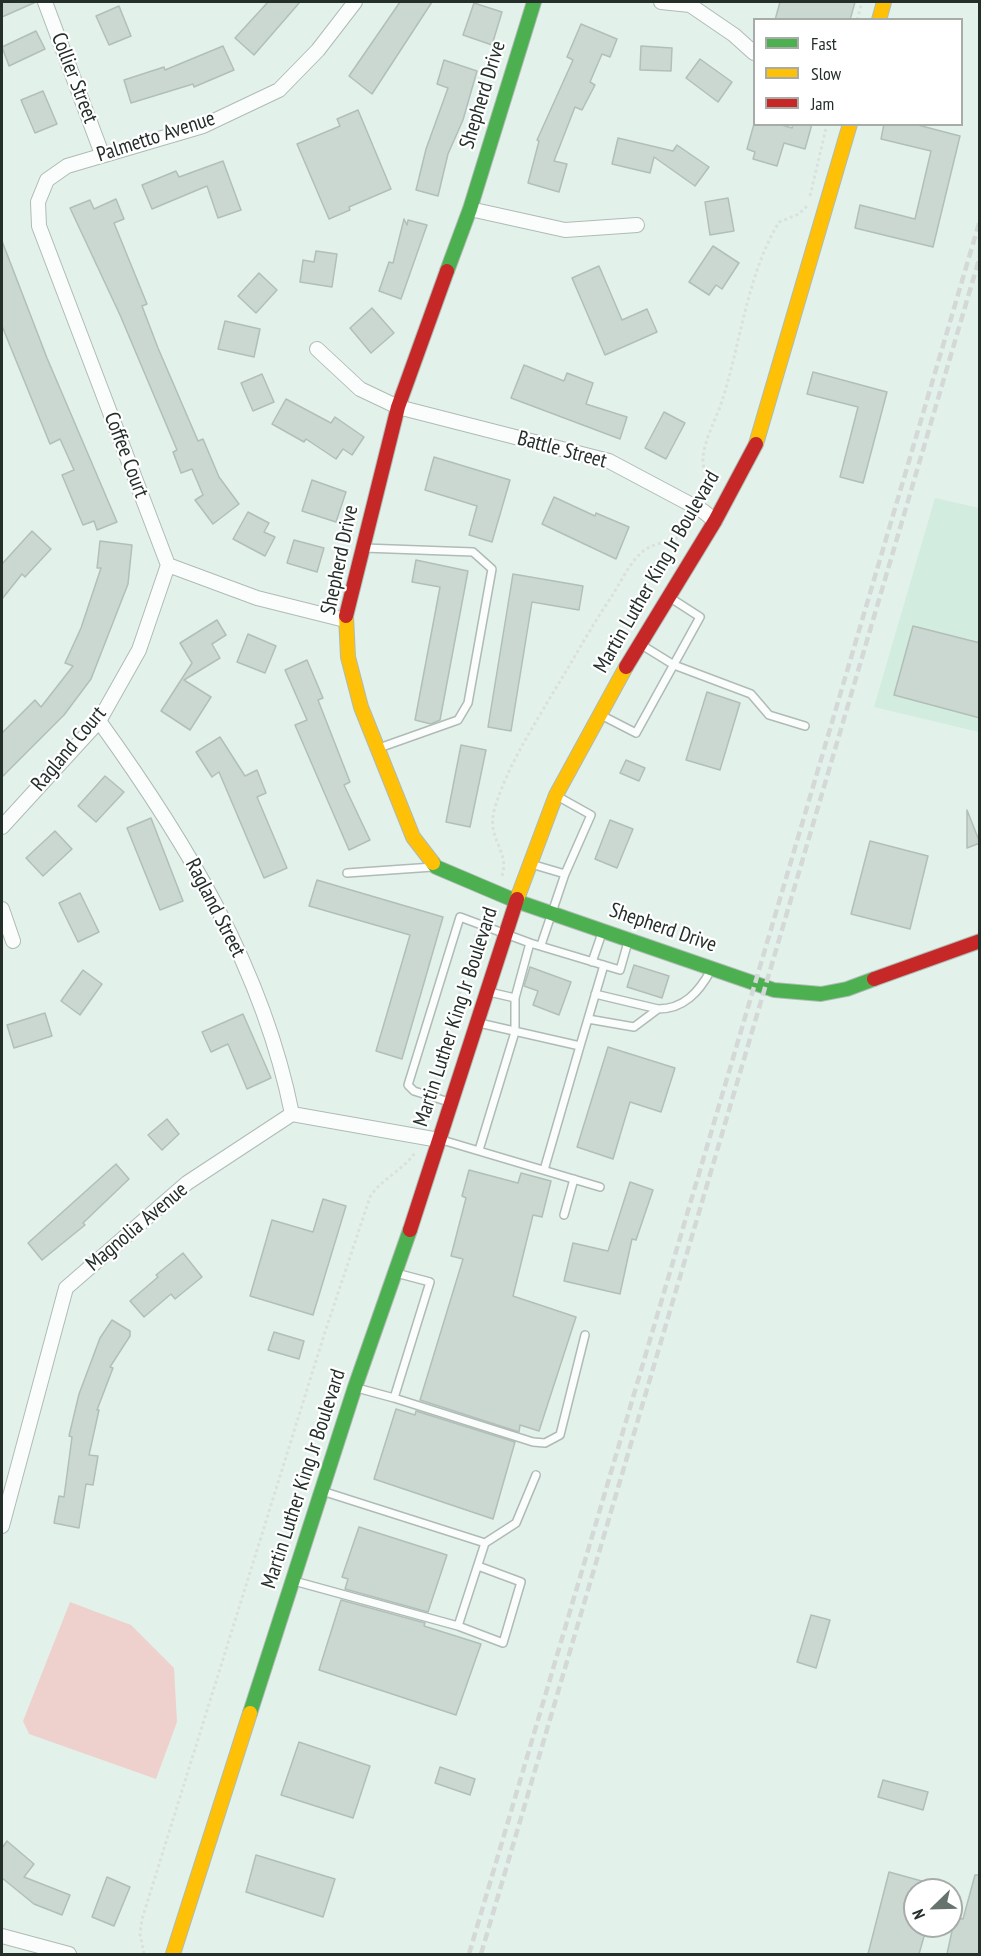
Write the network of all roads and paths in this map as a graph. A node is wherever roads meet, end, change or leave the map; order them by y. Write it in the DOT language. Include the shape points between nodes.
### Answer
graph roads {
  1 [pos="45,2"];
  2 [pos="355,2"];
  3 [pos="534,2"];
  4 [pos="661,2"];
  5 [pos="862,2"];
  6 [pos="884,2"];
  7 [pos="858,18"];
  8 [pos="880,18"];
  9 [pos="753,52"];
  10 [pos="849,126"];
  11 [pos="102,154"];
  12 [pos="57,173"];
  13 [pos="470,209"];
  14 [pos="637,225"];
  15 [pos="317,349"];
  16 [pos="398,407"];
  17 [pos="714,521"];
  18 [pos="363,548"];
  19 [pos="168,565"];
  20 [pos="669,596"];
  21 [pos="345,620"];
  22 [pos="640,644"];
  23 [pos="674,664"];
  24 [pos="599,714"];
  25 [pos="99,721"];
  26 [pos="806,726"];
  27 [pos="376,748"];
  28 [pos="556,795"];
  29 [pos="2,827"];
  30 [pos="528,863"];
  31 [pos="436,867"];
  32 [pos="347,873"];
  33 [pos="565,874"];
  34 [pos="516,901"];
  35 [pos="2,909"];
  36 [pos="552,912"];
  37 [pos="603,929"];
  38 [pos="504,933"];
  39 [pos="630,939"];
  40 [pos="13,941"];
  41 [pos="980,941"];
  42 [pos="530,942"];
  43 [pos="541,945"];
  44 [pos="592,962"];
  45 [pos="603,965"];
  46 [pos="713,967"];
  47 [pos="487,991"];
  48 [pos="595,994"];
  49 [pos="515,998"];
  50 [pos="658,1010"];
  51 [pos="588,1019"];
  52 [pos="477,1023"];
  53 [pos="515,1032"];
  54 [pos="580,1046"];
  55 [pos="451,1102"];
  56 [pos="292,1114"];
  57 [pos="439,1140"];
  58 [pos="479,1150"];
  59 [pos="544,1170"];
  60 [pos="574,1179"];
  61 [pos="600,1187"];
  62 [pos="564,1215"];
  63 [pos="396,1273"];
  64 [pos="585,1335"];
  65 [pos="355,1387"];
  66 [pos="394,1398"];
  67 [pos="536,1475"];
  68 [pos="322,1491"];
  69 [pos="2,1526"];
  70 [pos="485,1543"];
  71 [pos="478,1566"];
  72 [pos="294,1581"];
  73 [pos="458,1626"];
  74 [pos="2,1936"];
  75 [pos="69,1954"];
  76 [pos="172,1954"];
  1 -- 11 [label="street, Collier Street"];
  2 -- 11 [label="street, Palmetto Avenue" via="318,50 279,90 202,126"];
  3 -- 13 [label="main road, Shepherd Drive"];
  4 -- 9 [label="street" via="690,5"];
  5 -- 7 [label="path"];
  6 -- 8 [label="main road"];
  10 -- 17 [label="main road, Martin Luther King Jr Boulevard" via="759,436"];
  11 -- 12 [label="street, Palmetto Avenue"];
  12 -- 19 [label="street, Coffee Court" via="47,180 38,202 39,226"];
  13 -- 14 [label="street" via="565,230"];
  13 -- 16 [label="main road, Shepherd Drive"];
  15 -- 16 [label="street, Battle Street" via="360,389"];
  16 -- 17 [label="street, Battle Street" via="609,461 703,511"];
  16 -- 18 [label="main road, Shepherd Drive"];
  17 -- 20 [label="main road, Martin Luther King Jr Boulevard"];
  18 -- 21 [label="main road, Shepherd Drive"];
  18 -- 27 [label="lane" via="473,552 492,569 463,716"];
  19 -- 21 [label="street" via="257,598"];
  19 -- 25 [label="street, Ragland Court" via="139,650"];
  20 -- 22 [label="main road, Martin Luther King Jr Boulevard"];
  20 -- 23 [label="lane" via="700,617"];
  21 -- 27 [label="main road, Shepherd Drive" via="348,657"];
  22 -- 23 [label="lane"];
  22 -- 24 [label="main road, Martin Luther King Jr Boulevard"];
  23 -- 24 [label="lane" via="636,733"];
  23 -- 26 [label="lane" via="751,694 768,715"];
  24 -- 28 [label="main road, Martin Luther King Jr Boulevard"];
  25 -- 29 [label="street, Ragland Court"];
  25 -- 56 [label="street, Ragland Street" via="181,840 222,917 259,998 283,1069"];
  27 -- 31 [label="main road, Shepherd Drive" via="413,837"];
  28 -- 30 [label="main road, Martin Luther King Jr Boulevard"];
  28 -- 33 [label="lane" via="591,814"];
  30 -- 33 [label="lane"];
  30 -- 34 [label="main road, Martin Luther King Jr Boulevard"];
  31 -- 32 [label="lane"];
  31 -- 34 [label="main road, Shepherd Drive"];
  33 -- 36 [label="lane"];
  34 -- 36 [label="main road, Shepherd Drive"];
  34 -- 38 [label="main road, Martin Luther King Jr Boulevard"];
  35 -- 40 [label="street"];
  36 -- 37 [label="main road, Shepherd Drive"];
  36 -- 43 [label="lane"];
  37 -- 39 [label="main road, Shepherd Drive"];
  37 -- 44 [label="lane"];
  38 -- 42 [label="lane"];
  38 -- 47 [label="main road, Martin Luther King Jr Boulevard"];
  38 -- 55 [label="lane" via="462,916 458,919 408,1085 414,1091"];
  39 -- 45 [label="lane" via="620,970"];
  39 -- 46 [label="main road, Shepherd Drive"];
  41 -- 46 [label="main road, Shepherd Drive" via="871,982 821,994 774,990"];
  42 -- 43 [label="lane"];
  42 -- 49 [label="lane"];
  43 -- 44 [label="lane"];
  44 -- 45 [label="lane"];
  45 -- 48 [label="lane"];
  46 -- 50 [label="lane" via="695,994 668,1009"];
  47 -- 49 [label="lane"];
  47 -- 52 [label="main road, Martin Luther King Jr Boulevard"];
  48 -- 50 [label="lane"];
  48 -- 51 [label="lane"];
  49 -- 53 [label="lane"];
  50 -- 51 [label="lane" via="634,1028"];
  51 -- 54 [label="lane"];
  52 -- 53 [label="lane"];
  52 -- 55 [label="main road, Martin Luther King Jr Boulevard"];
  53 -- 54 [label="lane"];
  53 -- 58 [label="lane"];
  54 -- 59 [label="lane"];
  55 -- 57 [label="main road, Martin Luther King Jr Boulevard"];
  56 -- 57 [label="street"];
  56 -- 69 [label="street, Magnolia Avenue" via="187,1183 66,1288"];
  57 -- 58 [label="lane"];
  57 -- 63 [label="main road, Martin Luther King Jr Boulevard"];
  58 -- 59 [label="lane"];
  59 -- 60 [label="lane"];
  60 -- 61 [label="lane"];
  60 -- 62 [label="lane"];
  63 -- 65 [label="main road, Martin Luther King Jr Boulevard"];
  63 -- 66 [label="lane" via="430,1282"];
  64 -- 66 [label="lane" via="560,1435 545,1443"];
  65 -- 66 [label="lane"];
  65 -- 68 [label="main road, Martin Luther King Jr Boulevard"];
  67 -- 70 [label="lane" via="516,1523"];
  68 -- 70 [label="lane"];
  68 -- 72 [label="main road, Martin Luther King Jr Boulevard"];
  70 -- 71 [label="lane"];
  71 -- 73 [label="lane"];
  71 -- 73 [label="lane" via="521,1582 502,1643"];
  72 -- 73 [label="lane"];
  72 -- 76 [label="main road, Martin Luther King Jr Boulevard"];
  74 -- 75 [label="street"];
}
